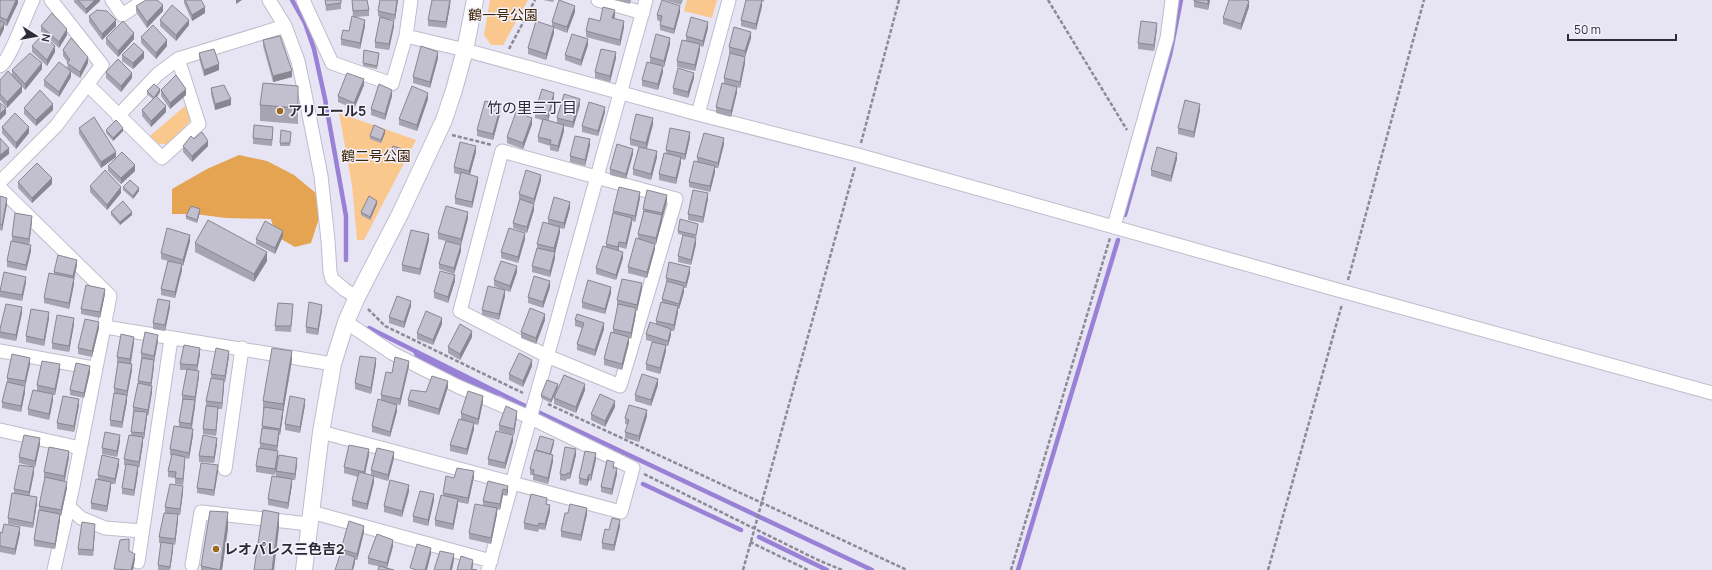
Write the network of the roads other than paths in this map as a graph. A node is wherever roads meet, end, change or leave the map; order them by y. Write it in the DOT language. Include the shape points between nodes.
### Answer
graph roads {
  1 [pos="33,0"];
  2 [pos="51,0"];
  3 [pos="112,0"];
  4 [pos="145,0"];
  5 [pos="269,0"];
  6 [pos="303,0"];
  7 [pos="411,0"];
  8 [pos="475,0"];
  9 [pos="598,0"];
  10 [pos="728,0"];
  11 [pos="1172,0"];
  12 [pos="644,6"];
  13 [pos="285,26"];
  14 [pos="406,36"];
  15 [pos="465,50"];
  16 [pos="178,59"];
  17 [pos="1,64"];
  18 [pos="87,84"];
  19 [pos="620,93"];
  20 [pos="698,114"];
  21 [pos="118,116"];
  22 [pos="598,178"];
  23 [pos="0,182"];
  24 [pos="0,188"];
  25 [pos="1114,226"];
  26 [pos="357,297"];
  27 [pos="346,322"];
  28 [pos="105,327"];
  29 [pos="170,339"];
  30 [pos="242,348"];
  31 [pos="0,351"];
  32 [pos="548,356"];
  33 [pos="333,364"];
  34 [pos="96,369"];
  35 [pos="1712,393"];
  36 [pos="532,408"];
  37 [pos="0,430"];
  38 [pos="321,432"];
  39 [pos="80,448"];
  40 [pos="225,470"];
  41 [pos="512,484"];
  42 [pos="69,506"];
  43 [pos="310,518"];
  44 [pos="142,531"];
  45 [pos="138,562"];
  46 [pos="192,565"];
  47 [pos="490,566"];
  48 [pos="54,570"];
  49 [pos="304,570"];
  1 -- 17 [label="street"];
  2 -- 18 [label="street" via="102,65"];
  3 -- 4 [label="street" via="122,15"];
  5 -- 13 [label="street"];
  6 -- 14 [label="street" via="332,63 392,84"];
  7 -- 14 [label="street"];
  8 -- 15 [label="street"];
  9 -- 12 [label="street"];
  10 -- 20 [label="street"];
  11 -- 25 [label="street" via="1167,38"];
  12 -- 19 [label="street"];
  13 -- 16 [label="street"];
  13 -- 26 [label="street" via="298,61 321,176 330,272 332,279"];
  14 -- 15 [label="street"];
  15 -- 19 [label="street"];
  15 -- 26 [label="street" via="454,90 434,144"];
  16 -- 21 [label="street" via="158,74"];
  16 -- 21 [label="street" via="199,124 162,158"];
  18 -- 21 [label="street"];
  18 -- 23 [label="street" via="56,126"];
  19 -- 20 [label="street"];
  19 -- 22 [label="street"];
  20 -- 25 [label="street" via="858,155"];
  22 -- 32 [label="street"];
  22 -- 32 [label="street" via="676,199 620,386"];
  22 -- 32 [label="street" via="502,151 460,311"];
  24 -- 28 [label="street" via="110,296"];
  25 -- 35 [label="street"];
  26 -- 27 [label="street"];
  27 -- 33 [label="street"];
  27 -- 36 [label="street" via="398,357 457,386"];
  28 -- 29 [label="street"];
  28 -- 34 [label="street"];
  29 -- 30 [label="street"];
  29 -- 44 [label="street"];
  30 -- 33 [label="street"];
  30 -- 40 [label="street"];
  31 -- 34 [label="street"];
  32 -- 36 [label="street"];
  33 -- 38 [label="street"];
  34 -- 39 [label="street"];
  36 -- 41 [label="street"];
  36 -- 41 [label="street" via="633,468 621,512"];
  37 -- 39 [label="street"];
  38 -- 41 [label="street"];
  38 -- 43 [label="street"];
  39 -- 42 [label="street"];
  41 -- 47 [label="street"];
  42 -- 44 [label="street" via="81,518 105,528"];
  42 -- 48 [label="street"];
  43 -- 46 [label="street" via="201,512"];
  43 -- 47 [label="street"];
  43 -- 49 [label="street"];
  44 -- 45 [label="street"];
}
